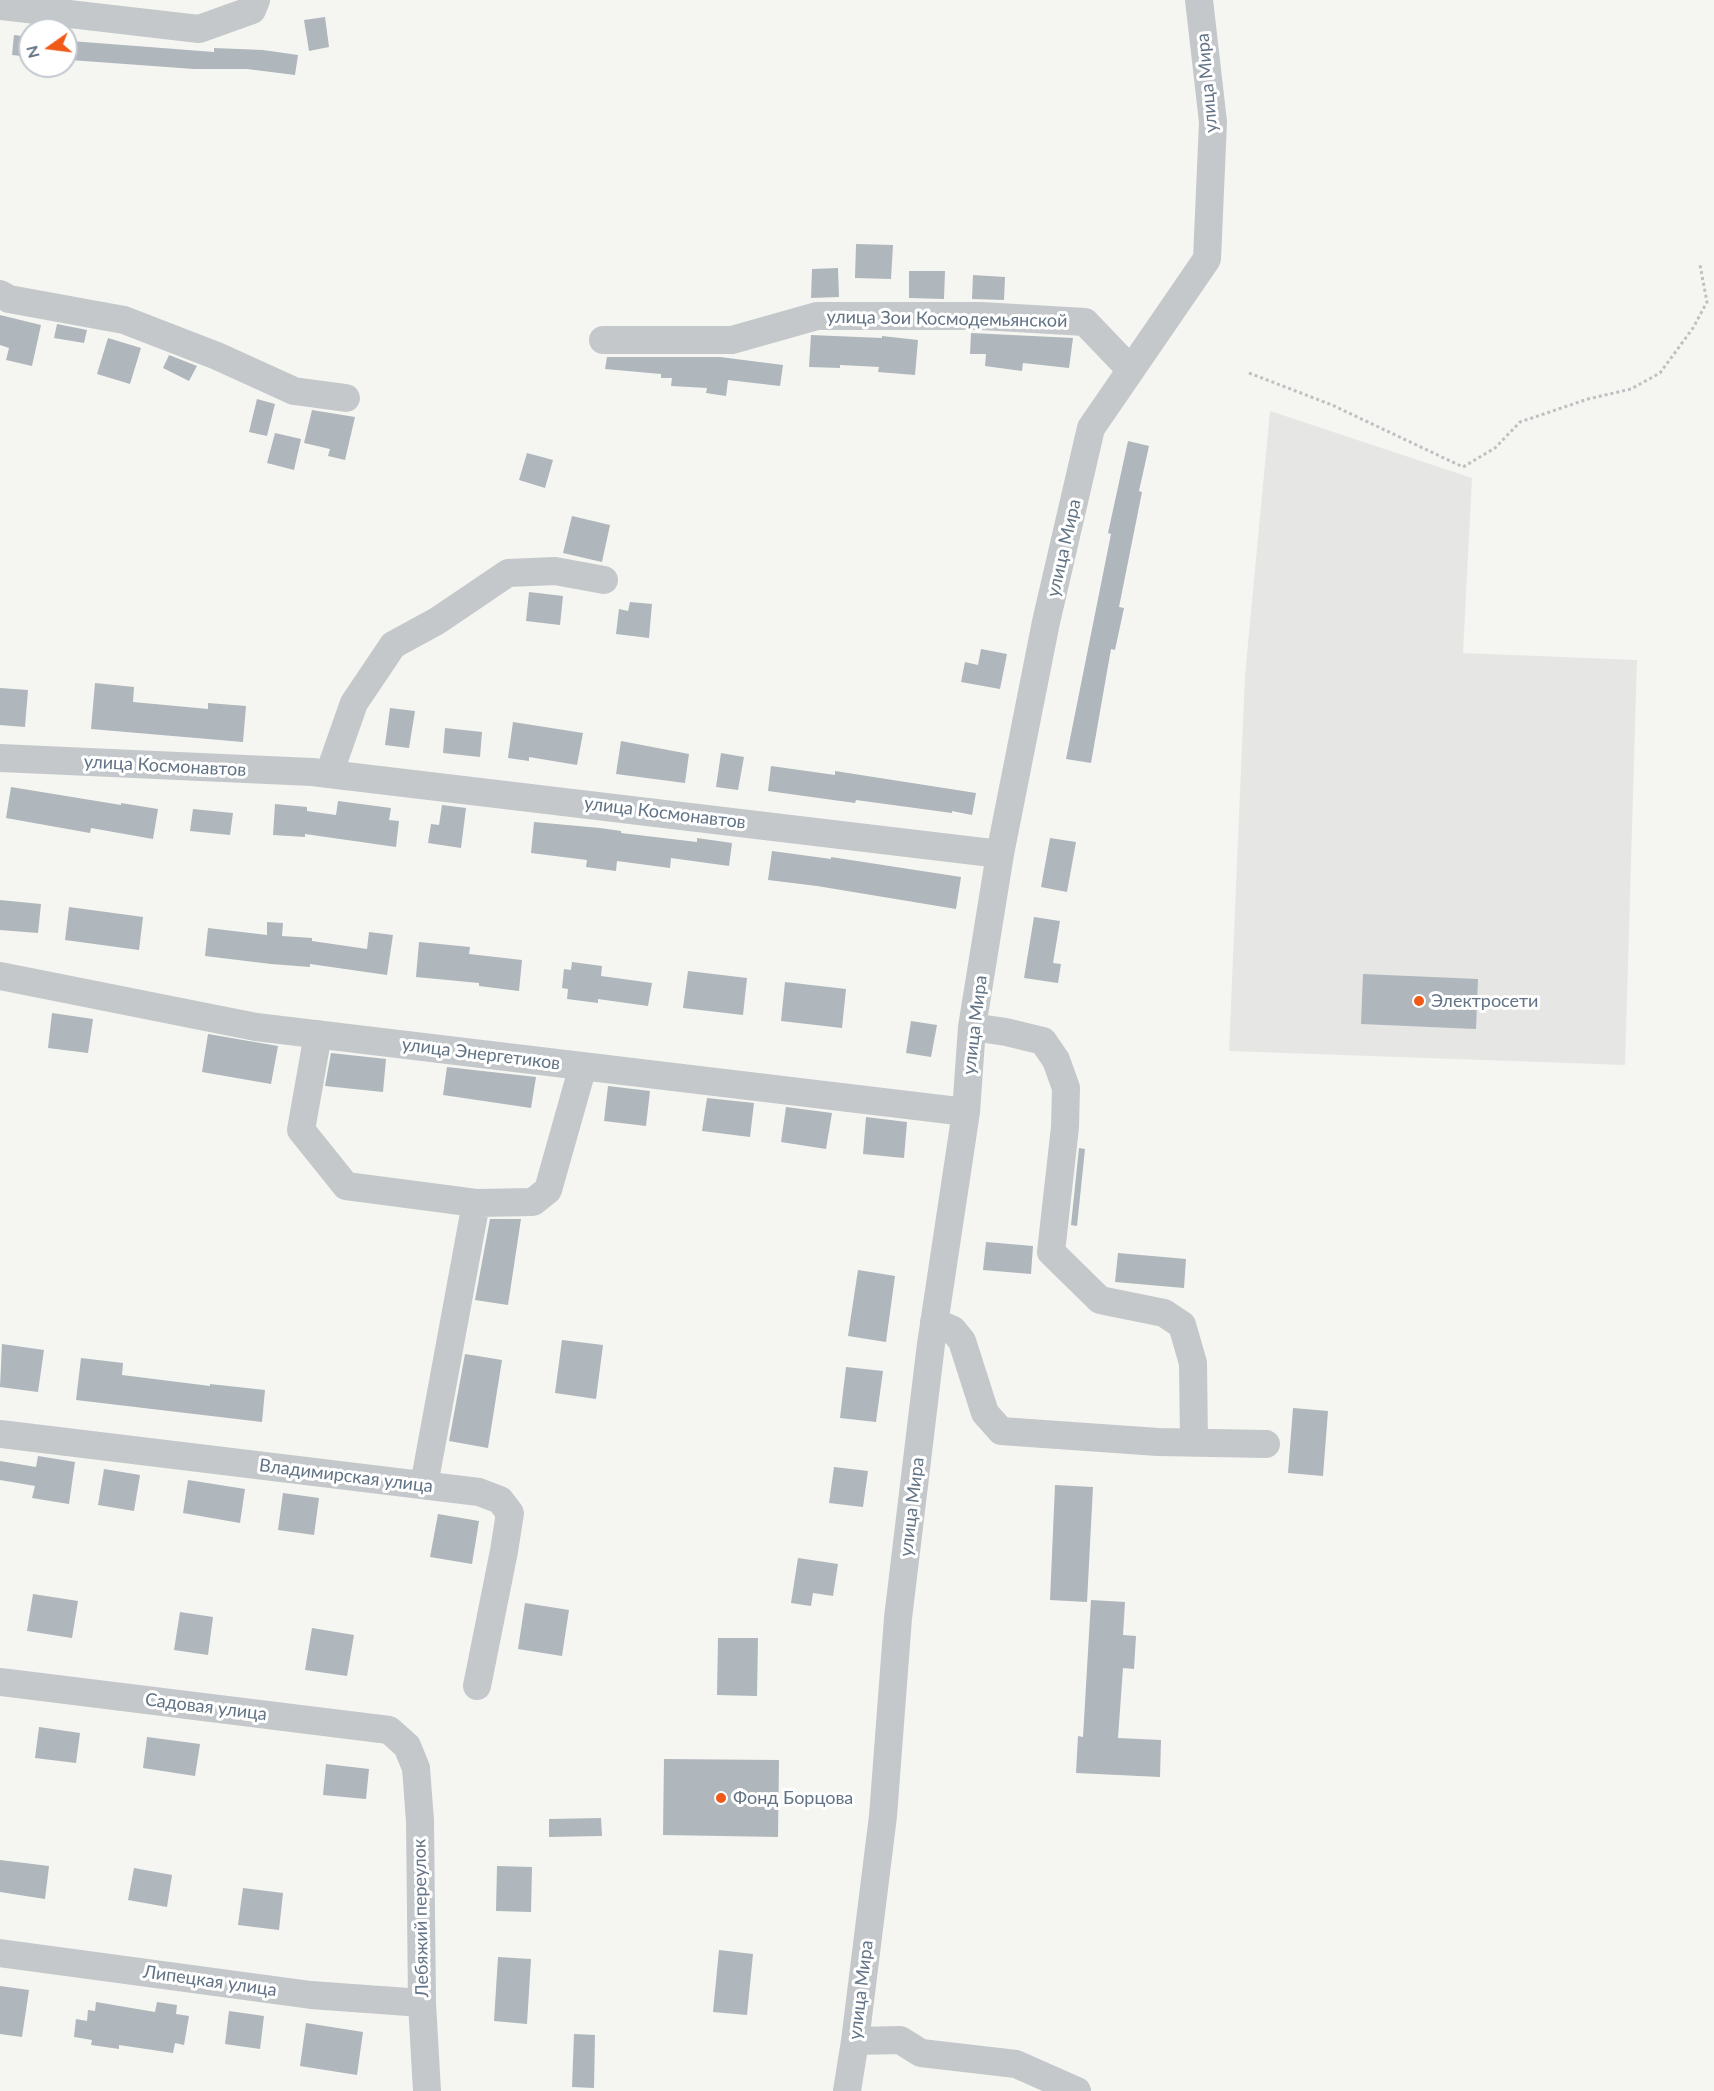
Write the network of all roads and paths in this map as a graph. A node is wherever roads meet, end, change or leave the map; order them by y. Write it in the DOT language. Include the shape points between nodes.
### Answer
graph roads {
  1 [pos="255,0"];
  2 [pos="1200,0"];
  3 [pos="0,6"];
  4 [pos="1700,265"];
  5 [pos="0,294"];
  6 [pos="603,340"];
  7 [pos="1130,369"];
  8 [pos="1249,373"];
  9 [pos="346,398"];
  10 [pos="604,580"];
  11 [pos="0,758"];
  12 [pos="329,774"];
  13 [pos="999,854"];
  14 [pos="0,976"];
  15 [pos="972,1027"];
  16 [pos="318,1034"];
  17 [pos="583,1066"];
  18 [pos="966,1112"];
  19 [pos="476,1203"];
  20 [pos="934,1322"];
  21 [pos="0,1434"];
  22 [pos="1194,1442"];
  23 [pos="1266,1444"];
  24 [pos="424,1485"];
  25 [pos="0,1682"];
  26 [pos="477,1686"];
  27 [pos="407,1746"];
  28 [pos="0,1953"];
  29 [pos="422,2003"];
  30 [pos="855,2041"];
  31 [pos="427,2091"];
  32 [pos="847,2091"];
  33 [pos="1077,2091"];
  1 -- 3 [label="street" via="252,10 199,29"];
  2 -- 7 [label="street, улица Мира" via="1213,122 1207,259"];
  4 -- 8 [label="path" via="1707,302 1660,373 1631,389 1520,422 1495,448 1463,467 1332,405"];
  5 -- 9 [label="street" via="9,299 124,320 294,391"];
  6 -- 7 [label="street, улица Зои Космодемьянской" via="732,340 817,316 981,316 1085,322"];
  7 -- 13 [label="street, улица Мира" via="1091,428 1046,622"];
  10 -- 12 [label="street" via="555,571 508,573 437,621 393,645 354,704"];
  11 -- 12 [label="street, улица Космонавтов"];
  12 -- 13 [label="street, улица Космонавтов"];
  13 -- 15 [label="street, улица Мира"];
  14 -- 16 [label="street, улица Энергетиков" via="256,1027"];
  15 -- 18 [label="street, улица Мира"];
  15 -- 22 [label="street" via="1043,1041 1056,1060 1066,1088 1052,1252 1100,1300 1164,1313 1182,1325 1192,1363"];
  16 -- 17 [label="street, улица Энергетиков"];
  16 -- 19 [label="street" via="301,1130 346,1186"];
  17 -- 18 [label="street, улица Энергетиков"];
  17 -- 19 [label="street" via="548,1190 534,1202"];
  18 -- 20 [label="street, улица Мира"];
  19 -- 24 [label="street"];
  20 -- 22 [label="street" via="953,1330 962,1341 985,1413 1001,1431"];
  20 -- 30 [label="street, улица Мира" via="898,1618 883,1816"];
  21 -- 24 [label="street, Владимирская улица"];
  22 -- 23 [label="street"];
  24 -- 26 [label="street, Владимирская улица" via="479,1492 500,1500 510,1513"];
  25 -- 27 [label="street, Садовая улица" via="388,1730"];
  27 -- 29 [label="street, Лебяжий переулок" via="416,1768 420,1821"];
  28 -- 29 [label="street, Липецкая улица" via="311,1995"];
  29 -- 31 [label="street, Лебяжий переулок"];
  30 -- 32 [label="street, улица Мира"];
  30 -- 33 [label="street" via="900,2040 921,2053 1016,2064"];
}
